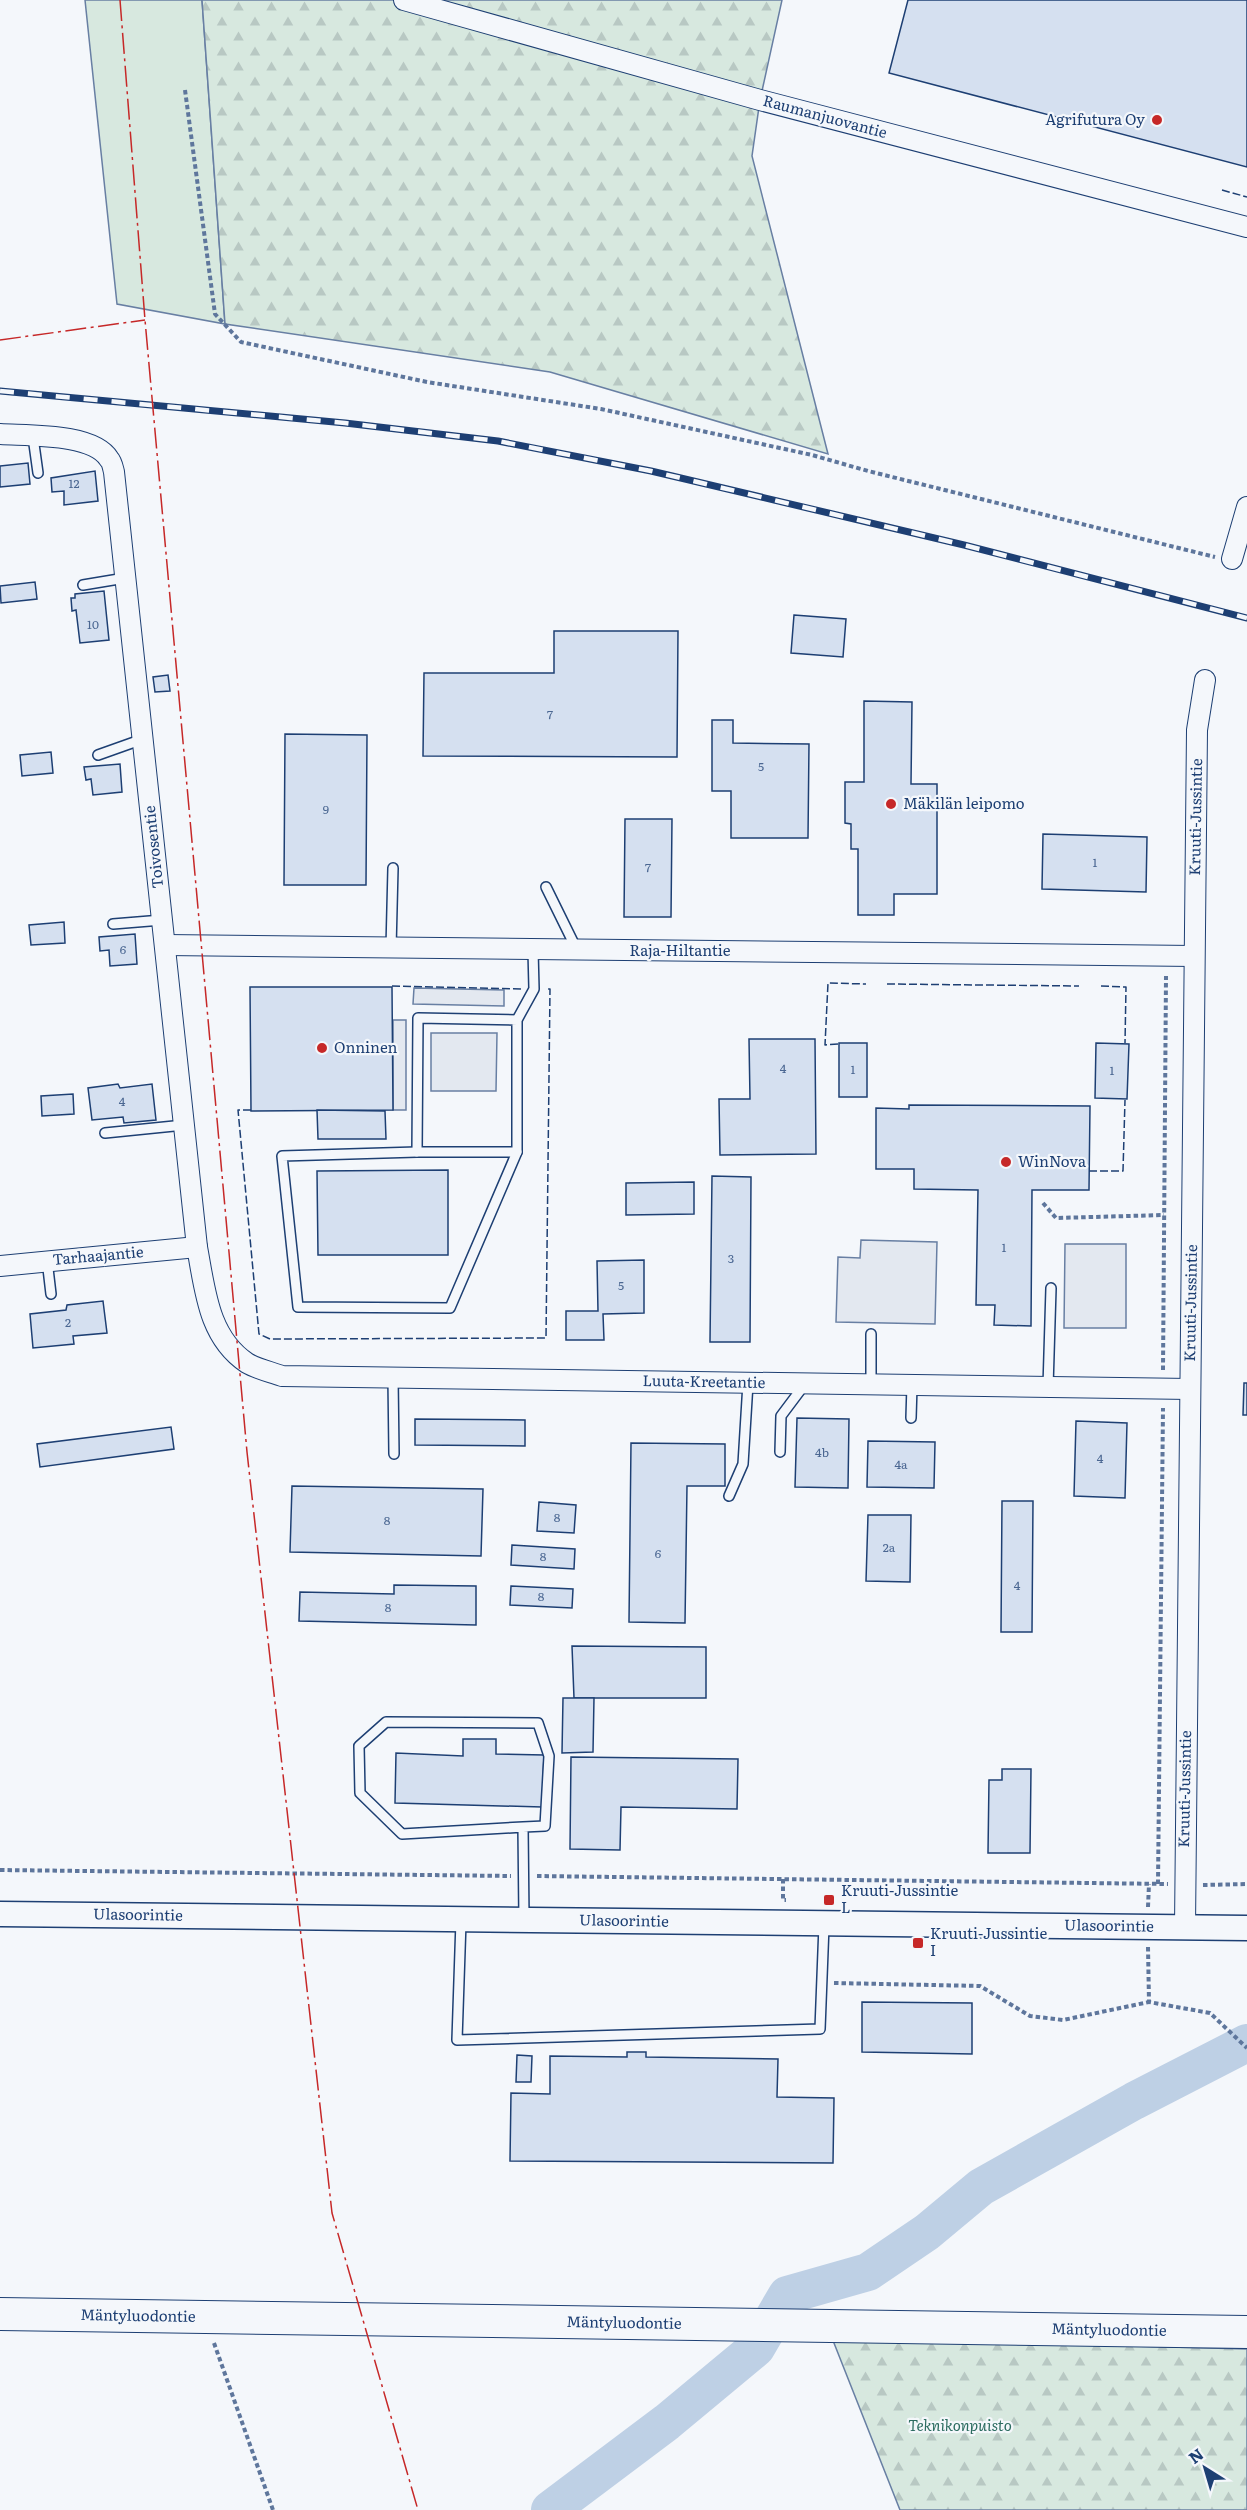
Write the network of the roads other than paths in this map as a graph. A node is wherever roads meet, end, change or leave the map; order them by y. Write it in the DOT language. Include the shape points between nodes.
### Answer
graph roads {
  1 [pos="404,0"];
  2 [pos="1247,227"];
  3 [pos="0,434"];
  4 [pos="33,436"];
  5 [pos="38,473"];
  6 [pos="1247,507"];
  7 [pos="1244,530"];
  8 [pos="1232,559"];
  9 [pos="125,578"];
  10 [pos="83,585"];
  11 [pos="1205,680"];
  12 [pos="142,740"];
  13 [pos="98,755"];
  14 [pos="393,868"];
  15 [pos="546,887"];
  16 [pos="162,920"];
  17 [pos="113,924"];
  18 [pos="165,945"];
  19 [pos="391,948"];
  20 [pos="533,950"];
  21 [pos="577,950"];
  22 [pos="1194,956"];
  23 [pos="517,1020"];
  24 [pos="184,1125"];
  25 [pos="105,1133"];
  26 [pos="417,1152"];
  27 [pos="518,1152"];
  28 [pos="197,1247"];
  29 [pos="47,1260"];
  30 [pos="0,1266"];
  31 [pos="1051,1288"];
  32 [pos="51,1294"];
  33 [pos="870,1334"];
  34 [pos="227,1346"];
  35 [pos="393,1378"];
  36 [pos="748,1383"];
  37 [pos="805,1384"];
  38 [pos="871,1385"];
  39 [pos="912,1385"];
  40 [pos="1048,1387"];
  41 [pos="1190,1389"];
  42 [pos="911,1418"];
  43 [pos="780,1452"];
  44 [pos="394,1454"];
  45 [pos="729,1496"];
  46 [pos="523,1827"];
  47 [pos="0,1914"];
  48 [pos="461,1919"];
  49 [pos="524,1920"];
  50 [pos="825,1923"];
  51 [pos="1185,1927"];
  52 [pos="1247,1928"];
  53 [pos="0,2314"];
  54 [pos="1247,2332"];
  1 -- 2 [label="street, Raumanjuovantie" via="760,100"];
  3 -- 4 [label="street, Toivosentie"];
  4 -- 5 [label="lane"];
  4 -- 9 [label="street, Toivosentie" via="79,440 97,447 109,458 114,472"];
  6 -- 7 [label="street"];
  7 -- 8 [label="street"];
  9 -- 10 [label="lane"];
  9 -- 12 [label="street, Toivosentie"];
  11 -- 22 [label="street, Kruuti-Jussintie" via="1197,730"];
  12 -- 13 [label="lane"];
  12 -- 16 [label="street, Toivosentie"];
  14 -- 19 [label="lane"];
  15 -- 21 [label="lane"];
  16 -- 17 [label="lane"];
  16 -- 18 [label="street, Toivosentie"];
  18 -- 19 [label="street, Raja-Hiltantie"];
  18 -- 24 [label="street, Toivosentie"];
  19 -- 20 [label="street, Raja-Hiltantie"];
  20 -- 21 [label="street, Raja-Hiltantie"];
  20 -- 23 [label="lane" via="534,989"];
  21 -- 22 [label="street, Raja-Hiltantie"];
  22 -- 41 [label="street, Kruuti-Jussintie"];
  23 -- 26 [label="lane" via="417,1018"];
  23 -- 27 [label="lane"];
  24 -- 25 [label="lane"];
  24 -- 28 [label="street, Toivosentie"];
  26 -- 27 [label="lane"];
  26 -- 27 [label="lane" via="282,1156 298,1307 450,1308"];
  28 -- 29 [label="street, Tarhaajantie"];
  28 -- 34 [label="street, Toivosentie" via="209,1311"];
  29 -- 30 [label="street, Tarhaajantie"];
  29 -- 32 [label="lane"];
  31 -- 40 [label="lane"];
  33 -- 38 [label="lane"];
  34 -- 35 [label="street, Luuta-Kreetantie" via="249,1364 282,1376"];
  35 -- 36 [label="street, Luuta-Kreetantie"];
  35 -- 44 [label="lane"];
  36 -- 37 [label="street, Luuta-Kreetantie"];
  36 -- 45 [label="lane" via="743,1464"];
  37 -- 38 [label="street, Luuta-Kreetantie"];
  37 -- 43 [label="lane" via="781,1416"];
  38 -- 39 [label="street, Luuta-Kreetantie"];
  39 -- 40 [label="street, Luuta-Kreetantie"];
  39 -- 42 [label="lane"];
  40 -- 41 [label="street, Luuta-Kreetantie"];
  41 -- 51 [label="street, Kruuti-Jussintie"];
  46 -- 46 [label="lane" via="402,1834 360,1793 358,1746 386,1722 538,1723 549,1756 545,1826"];
  46 -- 49 [label="lane"];
  47 -- 48 [label="street, Ulasoorintie"];
  48 -- 49 [label="street, Ulasoorintie"];
  48 -- 50 [label="lane" via="457,2040 820,2029"];
  49 -- 50 [label="street, Ulasoorintie"];
  50 -- 51 [label="street, Ulasoorintie"];
  51 -- 52 [label="street, Ulasoorintie"];
  53 -- 54 [label="highway, Mäntyluodontie"];
}
